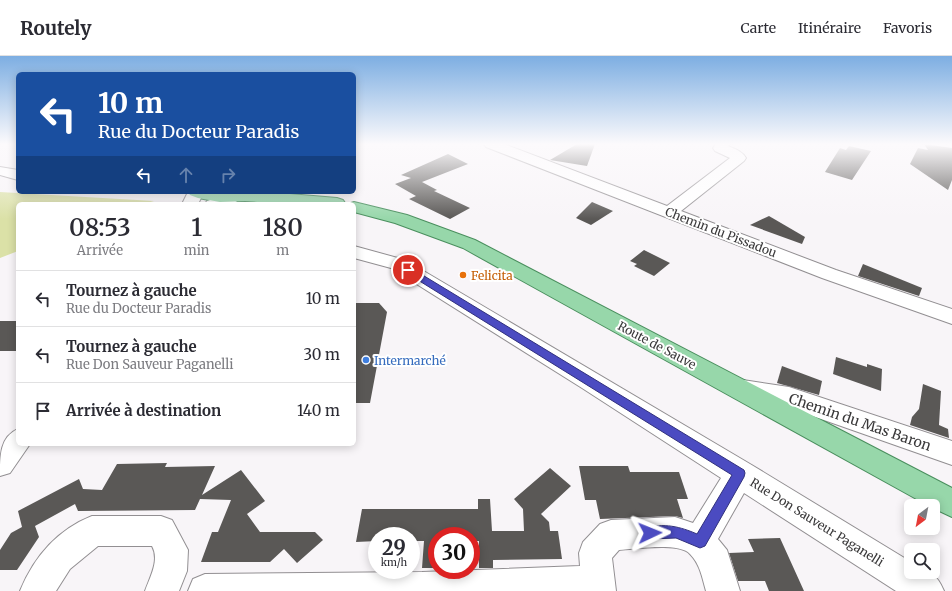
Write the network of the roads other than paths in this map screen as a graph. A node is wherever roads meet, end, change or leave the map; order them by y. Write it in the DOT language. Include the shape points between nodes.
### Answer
graph roads {
  1 [pos="557,169"];
  2 [pos="724,169"];
  3 [pos="0,171"];
  4 [pos="16,175"];
  5 [pos="203,194"];
  6 [pos="253,194"];
  7 [pos="309,194"];
  8 [pos="239,197"];
  9 [pos="220,202"];
  10 [pos="305,202"];
  11 [pos="335,202"];
  12 [pos="356,208"];
  13 [pos="670,212"];
  14 [pos="356,253"];
  15 [pos="952,317"];
  16 [pos="743,390"];
  17 [pos="16,443"];
  18 [pos="952,454"];
  19 [pos="0,464"];
  20 [pos="740,473"];
  21 [pos="952,503"];
  22 [pos="700,541"];
  23 [pos="598,586"];
  24 [pos="37,591"];
  25 [pos="162,591"];
  26 [pos="205,591"];
  27 [pos="723,591"];
  28 [pos="927,591"];
  1 -- 13 [label="street, Chemin du Pissadou"];
  2 -- 13 [label="street"];
  3 -- 4 [label="street"];
  5 -- 8 [label="main road, Route de Sauve" via="217,198"];
  6 -- 8 [label="main road"];
  7 -- 11 [label="main road, Route de Sauve"];
  8 -- 9 [label="street"];
  8 -- 10 [label="main road, Route de Sauve"];
  12 -- 16 [label="main road, Route de Sauve" via="401,219 468,244"];
  13 -- 15 [label="street, Chemin du Pissadou" via="829,274"];
  14 -- 20 [label="street, Rue Don Sauveur Paganelli" via="398,264"];
  16 -- 18 [label="street, Chemin du Mas Baron" via="789,397"];
  16 -- 21 [label="main road, Route de Sauve"];
  17 -- 19 [label="street"];
  20 -- 22 [label="street"];
  20 -- 28 [label="street, Rue Don Sauveur Paganelli"];
  22 -- 23 [label="street" via="676,532 611,535 595,553"];
  22 -- 27 [label="street" via="715,562"];
  23 -- 26 [label="street"];
  24 -- 25 [label="street" via="58,557 92,531 161,531 172,550 170,571"];
}
